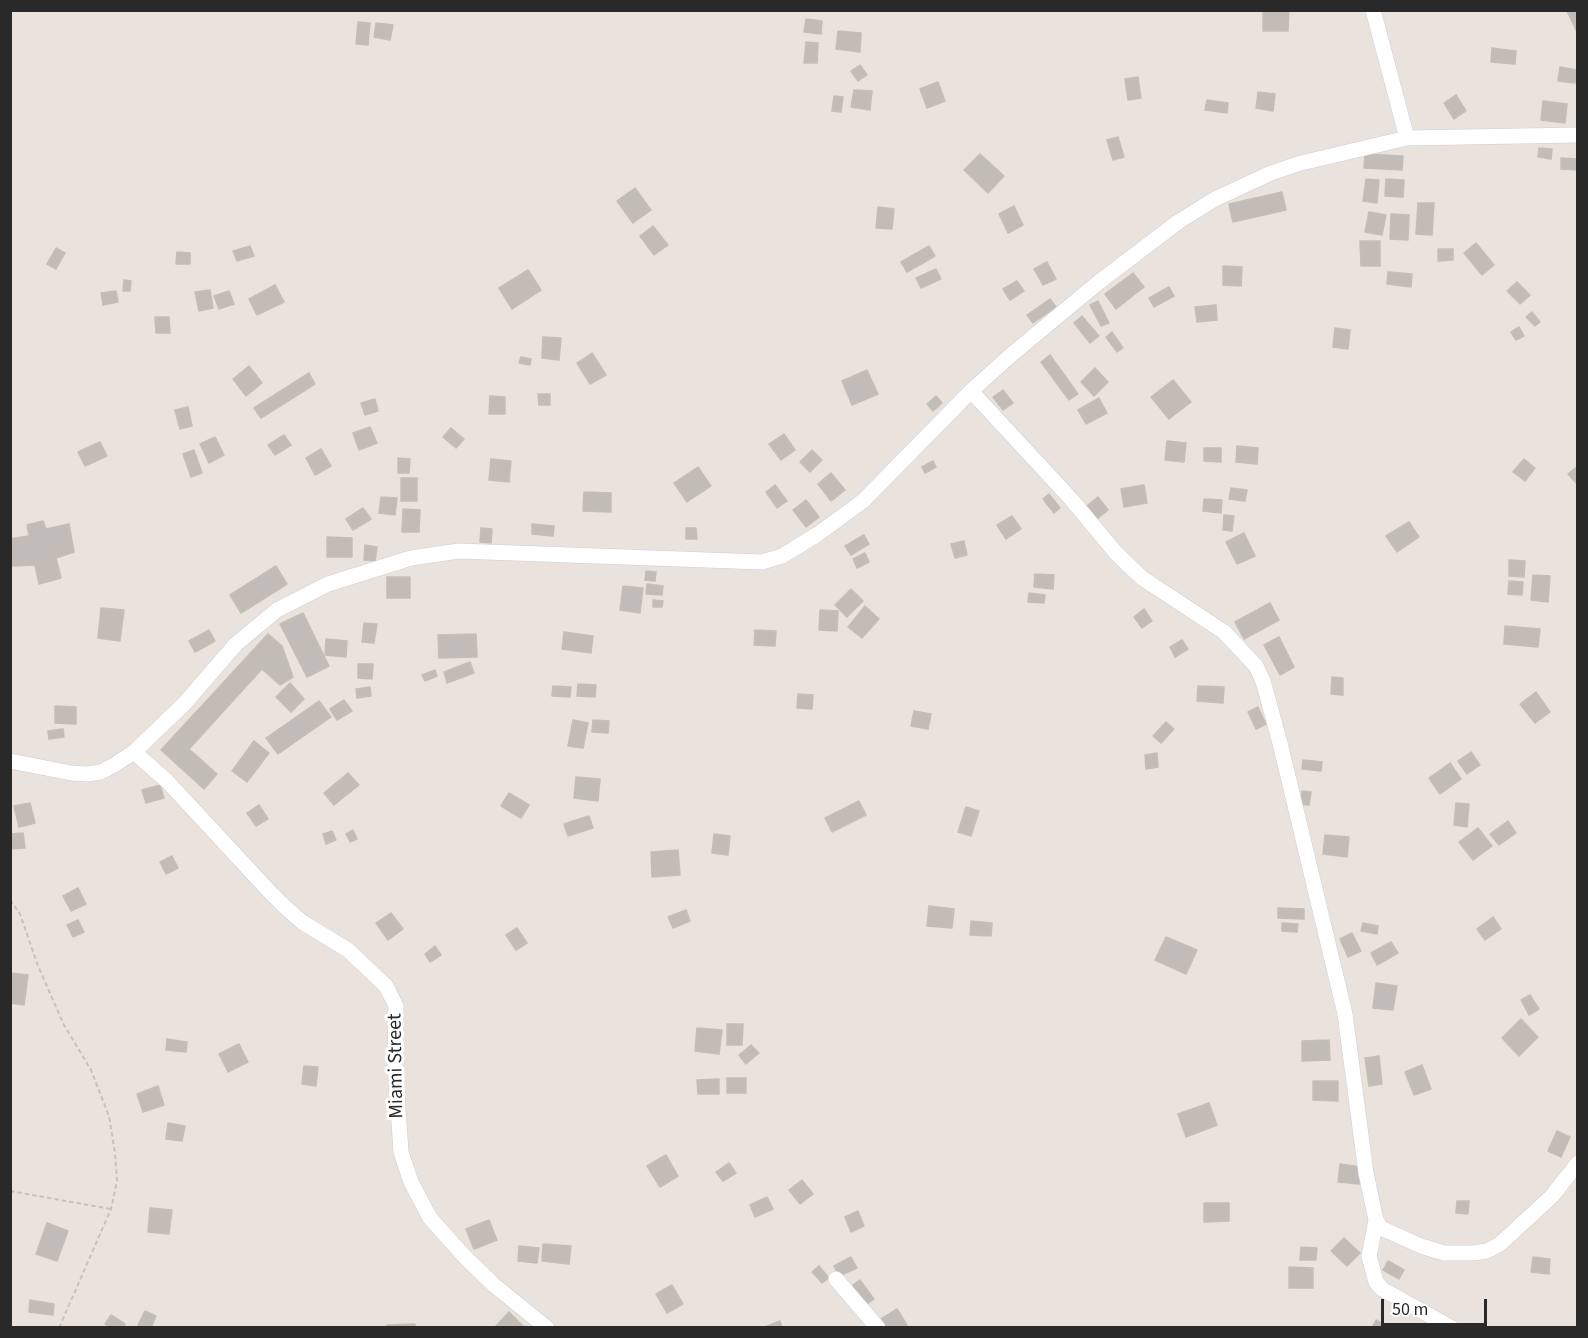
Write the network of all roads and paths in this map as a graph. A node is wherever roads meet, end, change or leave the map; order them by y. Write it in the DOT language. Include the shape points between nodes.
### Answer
graph roads {
  1 [pos="1373,10"];
  2 [pos="1578,135"];
  3 [pos="1407,138"];
  4 [pos="971,391"];
  5 [pos="134,752"];
  6 [pos="10,762"];
  7 [pos="10,900"];
  8 [pos="1578,1163"];
  9 [pos="10,1191"];
  10 [pos="111,1209"];
  11 [pos="1376,1220"];
  12 [pos="836,1279"];
  13 [pos="59,1328"];
  14 [pos="547,1328"];
  15 [pos="878,1328"];
  16 [pos="1452,1328"];
  1 -- 3 [label="street"];
  2 -- 3 [label="street"];
  3 -- 4 [label="street" via="1301,163 1215,199 1099,282"];
  4 -- 5 [label="street" via="863,501 818,534 772,560 459,551 411,558 328,584 277,610 236,644 185,703"];
  4 -- 11 [label="street" via="1116,553 1143,578 1224,632 1256,666 1281,743 1345,1014"];
  5 -- 6 [label="street" via="108,768 87,774"];
  5 -- 14 [label="street, Miami Street" via="167,781 267,890 302,922 348,950 386,986 396,1006 400,1152 411,1182 430,1218 465,1257"];
  7 -- 10 [label="path" via="20,914 64,1025 91,1070 110,1116 117,1181"];
  8 -- 11 [label="street" via="1552,1196 1500,1244 1487,1251 1444,1253 1390,1233"];
  9 -- 10 [label="path"];
  10 -- 13 [label="path"];
  11 -- 16 [label="street" via="1369,1256 1376,1282"];
  12 -- 15 [label="street"];
}
